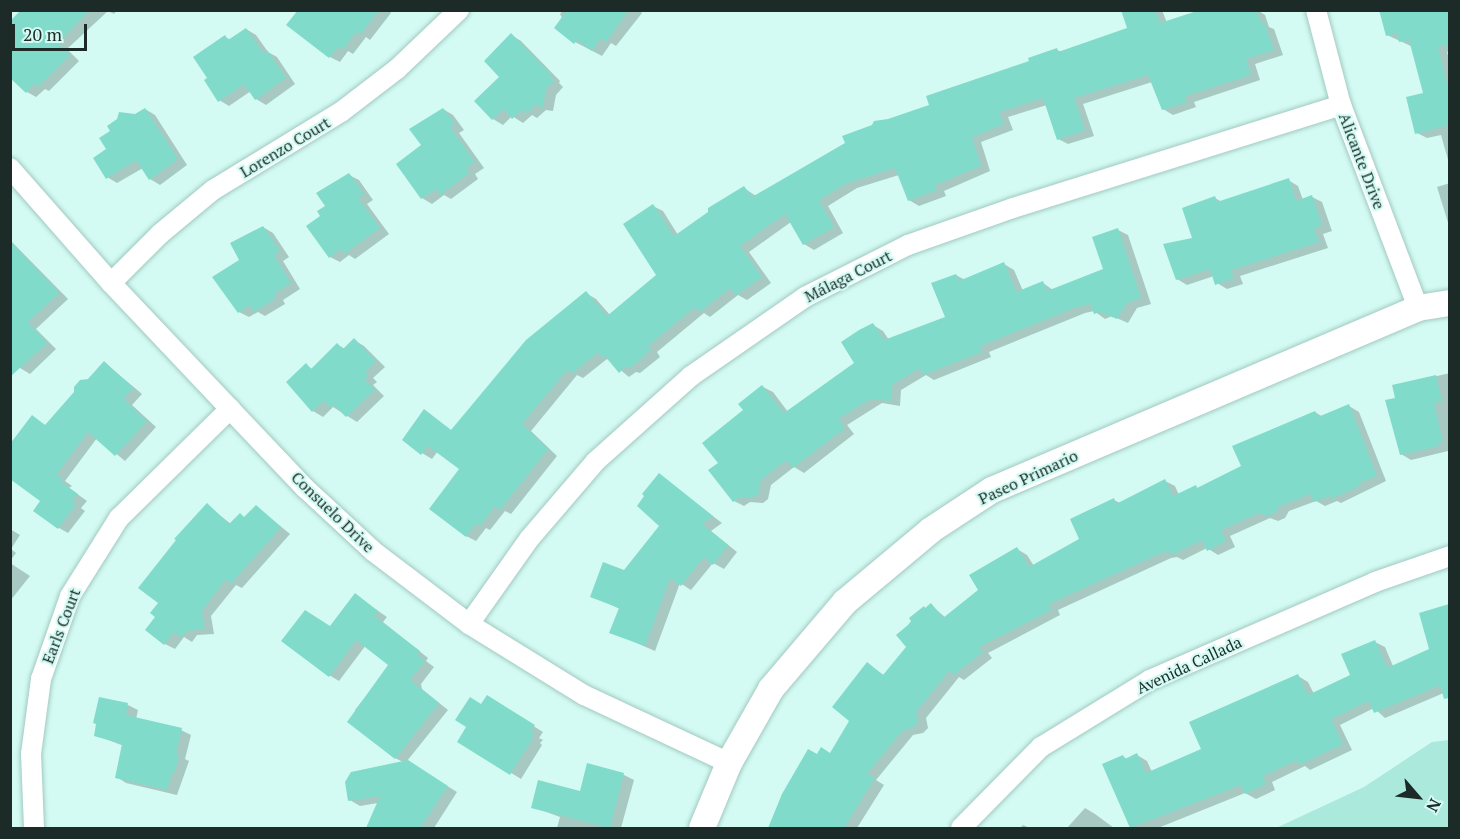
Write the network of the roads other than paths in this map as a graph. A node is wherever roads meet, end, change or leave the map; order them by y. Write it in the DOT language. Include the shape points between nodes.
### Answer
graph roads {
  1 [pos="459,10"];
  2 [pos="1316,10"];
  3 [pos="1341,105"];
  4 [pos="10,168"];
  5 [pos="111,283"];
  6 [pos="1449,303"];
  7 [pos="1418,308"];
  8 [pos="230,409"];
  9 [pos="1449,556"];
  10 [pos="469,624"];
  11 [pos="729,763"];
  12 [pos="34,828"];
  13 [pos="702,828"];
  14 [pos="961,828"];
  1 -- 5 [label="street, Lorenzo Court" via="397,69 342,112 213,190 160,234"];
  2 -- 3 [label="street, Alicante Drive"];
  3 -- 7 [label="street, Alicante Drive"];
  3 -- 10 [label="street, Málaga Court" via="908,245 805,297 691,376 596,461 530,538"];
  4 -- 5 [label="street, Consuelo Drive"];
  5 -- 8 [label="street, Consuelo Drive"];
  6 -- 7 [label="street, Paseo Primario"];
  7 -- 11 [label="street, Paseo Primario" via="992,490 931,530 845,602 771,689"];
  8 -- 10 [label="street, Consuelo Drive" via="305,488 373,551"];
  8 -- 12 [label="street, Earls Court" via="119,518 70,596 41,679 31,754"];
  9 -- 14 [label="street, Avenida Callada" via="1375,582 1150,680 1041,747"];
  10 -- 11 [label="street, Consuelo Drive" via="584,696"];
  11 -- 13 [label="street, Paseo Primario"];
}
